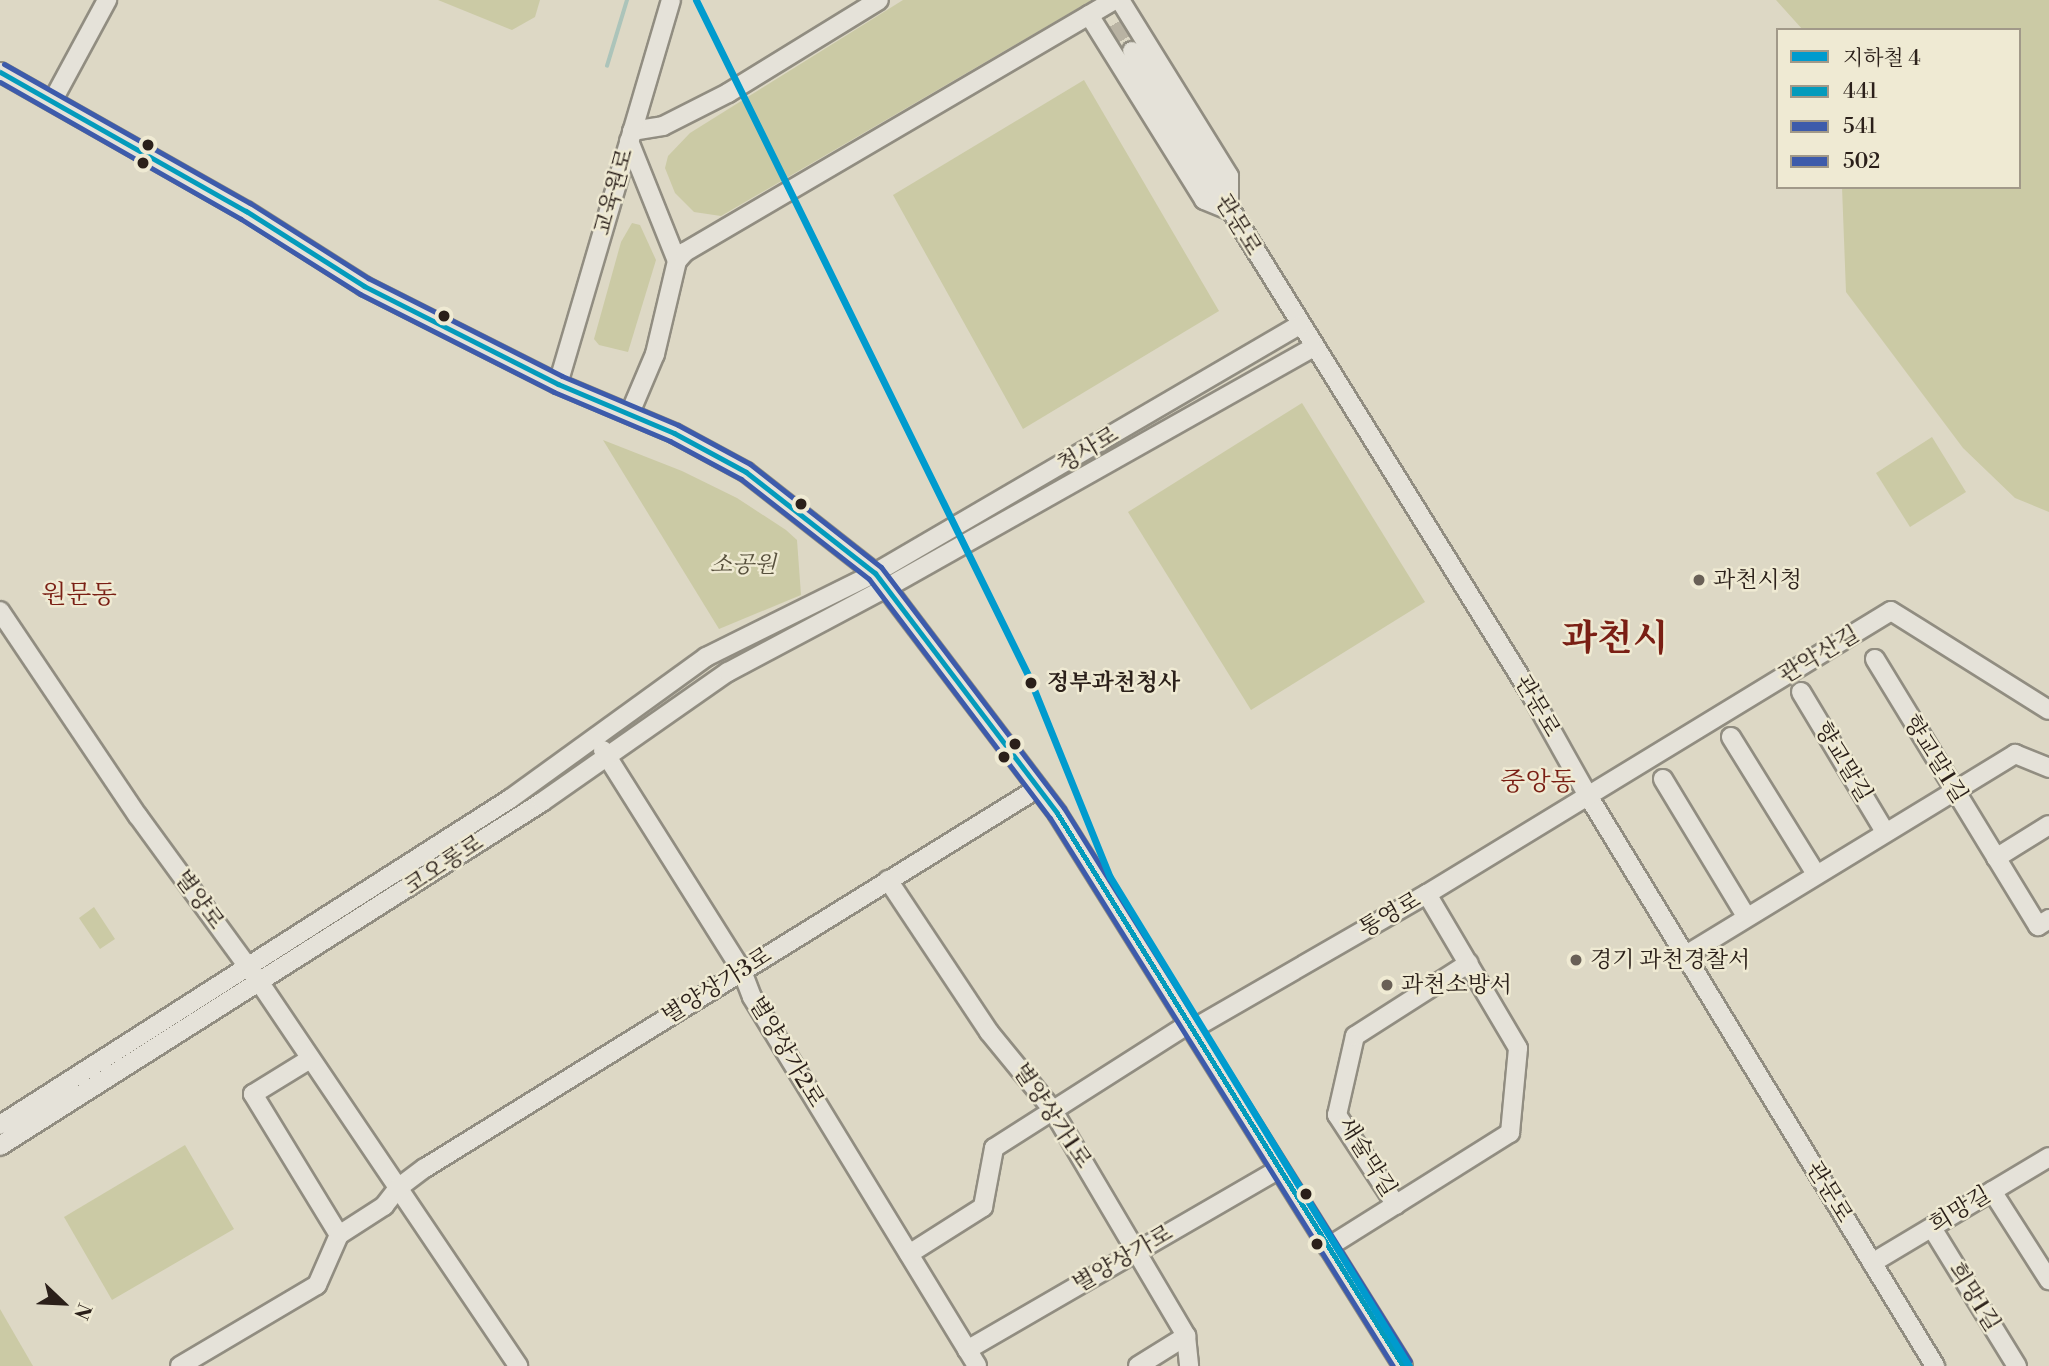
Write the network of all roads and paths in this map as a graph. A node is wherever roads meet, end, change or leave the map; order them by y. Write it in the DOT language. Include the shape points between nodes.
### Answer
graph roads {
  1 [pos="107,0"];
  2 [pos="671,0"];
  3 [pos="879,0"];
  4 [pos="1114,0"];
  5 [pos="1120,0"];
  6 [pos="1089,15"];
  7 [pos="1132,51"];
  8 [pos="0,72"];
  9 [pos="54,100"];
  10 [pos="630,136"];
  11 [pos="1229,210"];
  12 [pos="677,261"];
  13 [pos="1299,325"];
  14 [pos="1313,348"];
  15 [pos="558,384"];
  16 [pos="630,413"];
  17 [pos="875,573"];
  18 [pos="888,587"];
  19 [pos="0,611"];
  20 [pos="1875,660"];
  21 [pos="1801,692"];
  22 [pos="2049,710"];
  23 [pos="1731,737"];
  24 [pos="595,739"];
  25 [pos="608,758"];
  26 [pos="2049,768"];
  27 [pos="1663,779"];
  28 [pos="1038,788"];
  29 [pos="1955,790"];
  30 [pos="1587,794"];
  31 [pos="2049,825"];
  32 [pos="1885,832"];
  33 [pos="1996,858"];
  34 [pos="1816,874"];
  35 [pos="888,880"];
  36 [pos="1427,894"];
  37 [pos="1746,916"];
  38 [pos="2049,919"];
  39 [pos="1686,955"];
  40 [pos="1469,963"];
  41 [pos="246,964"];
  42 [pos="742,971"];
  43 [pos="260,984"];
  44 [pos="1189,1028"];
  45 [pos="310,1059"];
  46 [pos="1052,1109"];
  47 [pos="0,1125"];
  48 [pos="0,1146"];
  49 [pos="2049,1157"];
  50 [pos="1279,1169"];
  51 [pos="398,1188"];
  52 [pos="1992,1191"];
  53 [pos="1396,1205"];
  54 [pos="1932,1228"];
  55 [pos="339,1235"];
  56 [pos="1328,1247"];
  57 [pos="1138,1249"];
  58 [pos="909,1254"];
  59 [pos="1871,1263"];
  60 [pos="2049,1280"];
  61 [pos="1186,1336"];
  62 [pos="967,1350"];
  63 [pos="180,1366"];
  64 [pos="518,1366"];
  65 [pos="977,1366"];
  66 [pos="1138,1366"];
  67 [pos="1189,1366"];
  68 [pos="1403,1366"];
  69 [pos="1935,1366"];
  70 [pos="2017,1366"];
  1 -- 9 [label="street"];
  2 -- 10 [label="street, 교육원로"];
  3 -- 10 [label="street" via="728,93 663,126"];
  4 -- 6 [label="street"];
  5 -- 11 [label="street" via="1229,176"];
  6 -- 11 [label="street" via="1204,200"];
  6 -- 12 [label="street" via="685,252"];
  7 -- 11 [label="street, 관문로"];
  8 -- 9 [label="street"];
  9 -- 15 [label="street" via="246,211 363,286"];
  10 -- 12 [label="street"];
  10 -- 15 [label="street, 교육원로"];
  11 -- 13 [label="street, 관문로"];
  12 -- 16 [label="street" via="655,354"];
  13 -- 14 [label="street, 관문로"];
  13 -- 17 [label="street, 청사로"];
  14 -- 18 [label="street, 청사로"];
  14 -- 30 [label="street, 관문로" via="1532,696"];
  15 -- 16 [label="street"];
  16 -- 17 [label="street" via="746,472"];
  17 -- 18 [label="street"];
  17 -- 24 [label="street, 청사로" via="706,657"];
  18 -- 25 [label="street, 코오롱로" via="728,671"];
  18 -- 28 [label="street"];
  19 -- 41 [label="street, 별양로" via="138,817"];
  20 -- 29 [label="street, 향교말1길"];
  21 -- 32 [label="street, 향교말길"];
  22 -- 30 [label="street, 관악산길" via="1891,611"];
  23 -- 34 [label="street"];
  24 -- 25 [label="street, 별양상가2로"];
  24 -- 41 [label="street, 청사로" via="510,799"];
  25 -- 42 [label="street, 별양상가2로"];
  25 -- 43 [label="street, 코오롱로"];
  26 -- 29 [label="street" via="2015,754"];
  27 -- 37 [label="street"];
  28 -- 35 [label="street, 별양상가3로"];
  28 -- 44 [label="street"];
  29 -- 32 [label="street"];
  29 -- 33 [label="street, 향교말1길"];
  30 -- 36 [label="street, 통영로"];
  30 -- 39 [label="street, 관문로"];
  31 -- 33 [label="street"];
  32 -- 34 [label="street"];
  33 -- 38 [label="street, 향교말1길" via="2038,926"];
  34 -- 37 [label="street"];
  35 -- 42 [label="street, 별양상가3로"];
  35 -- 46 [label="street, 별양상가1로" via="989,1032"];
  36 -- 40 [label="street, 새술막길"];
  36 -- 44 [label="street, 통영로"];
  37 -- 39 [label="street"];
  39 -- 59 [label="street, 관문로"];
  40 -- 53 [label="street, 새술막길" via="1518,1048 1510,1133"];
  40 -- 53 [label="street, 새술막길" via="1355,1037 1337,1115"];
  41 -- 43 [label="street, 별양로"];
  41 -- 47 [label="street, 청사로"];
  42 -- 51 [label="street, 별양상가3로"];
  42 -- 58 [label="street, 별양상가2로" via="752,997"];
  43 -- 45 [label="street, 별양로"];
  43 -- 48 [label="street, 코오롱로"];
  44 -- 46 [label="street, 통영로"];
  44 -- 50 [label="street"];
  45 -- 51 [label="street, 별양로"];
  45 -- 55 [label="street" via="253,1094"];
  46 -- 57 [label="street, 별양상가1로"];
  46 -- 58 [label="street, 통영로" via="994,1148 983,1208"];
  49 -- 52 [label="street, 희망길"];
  50 -- 56 [label="street"];
  50 -- 57 [label="street, 별양상가로"];
  51 -- 55 [label="street" via="384,1206"];
  51 -- 64 [label="street, 별양로"];
  52 -- 54 [label="street, 희망길"];
  52 -- 60 [label="street"];
  53 -- 56 [label="street, 새술막길"];
  54 -- 59 [label="street, 희망길"];
  54 -- 70 [label="street, 희망1길"];
  55 -- 63 [label="street" via="317,1285"];
  56 -- 68 [label="street"];
  57 -- 61 [label="street, 별양상가1로"];
  57 -- 62 [label="street, 별양상가로"];
  58 -- 62 [label="street, 별양상가2로"];
  59 -- 69 [label="street, 관문로"];
  61 -- 66 [label="street"];
  61 -- 67 [label="street, 별양상가1로"];
  62 -- 65 [label="street, 별양상가2로"];
}
